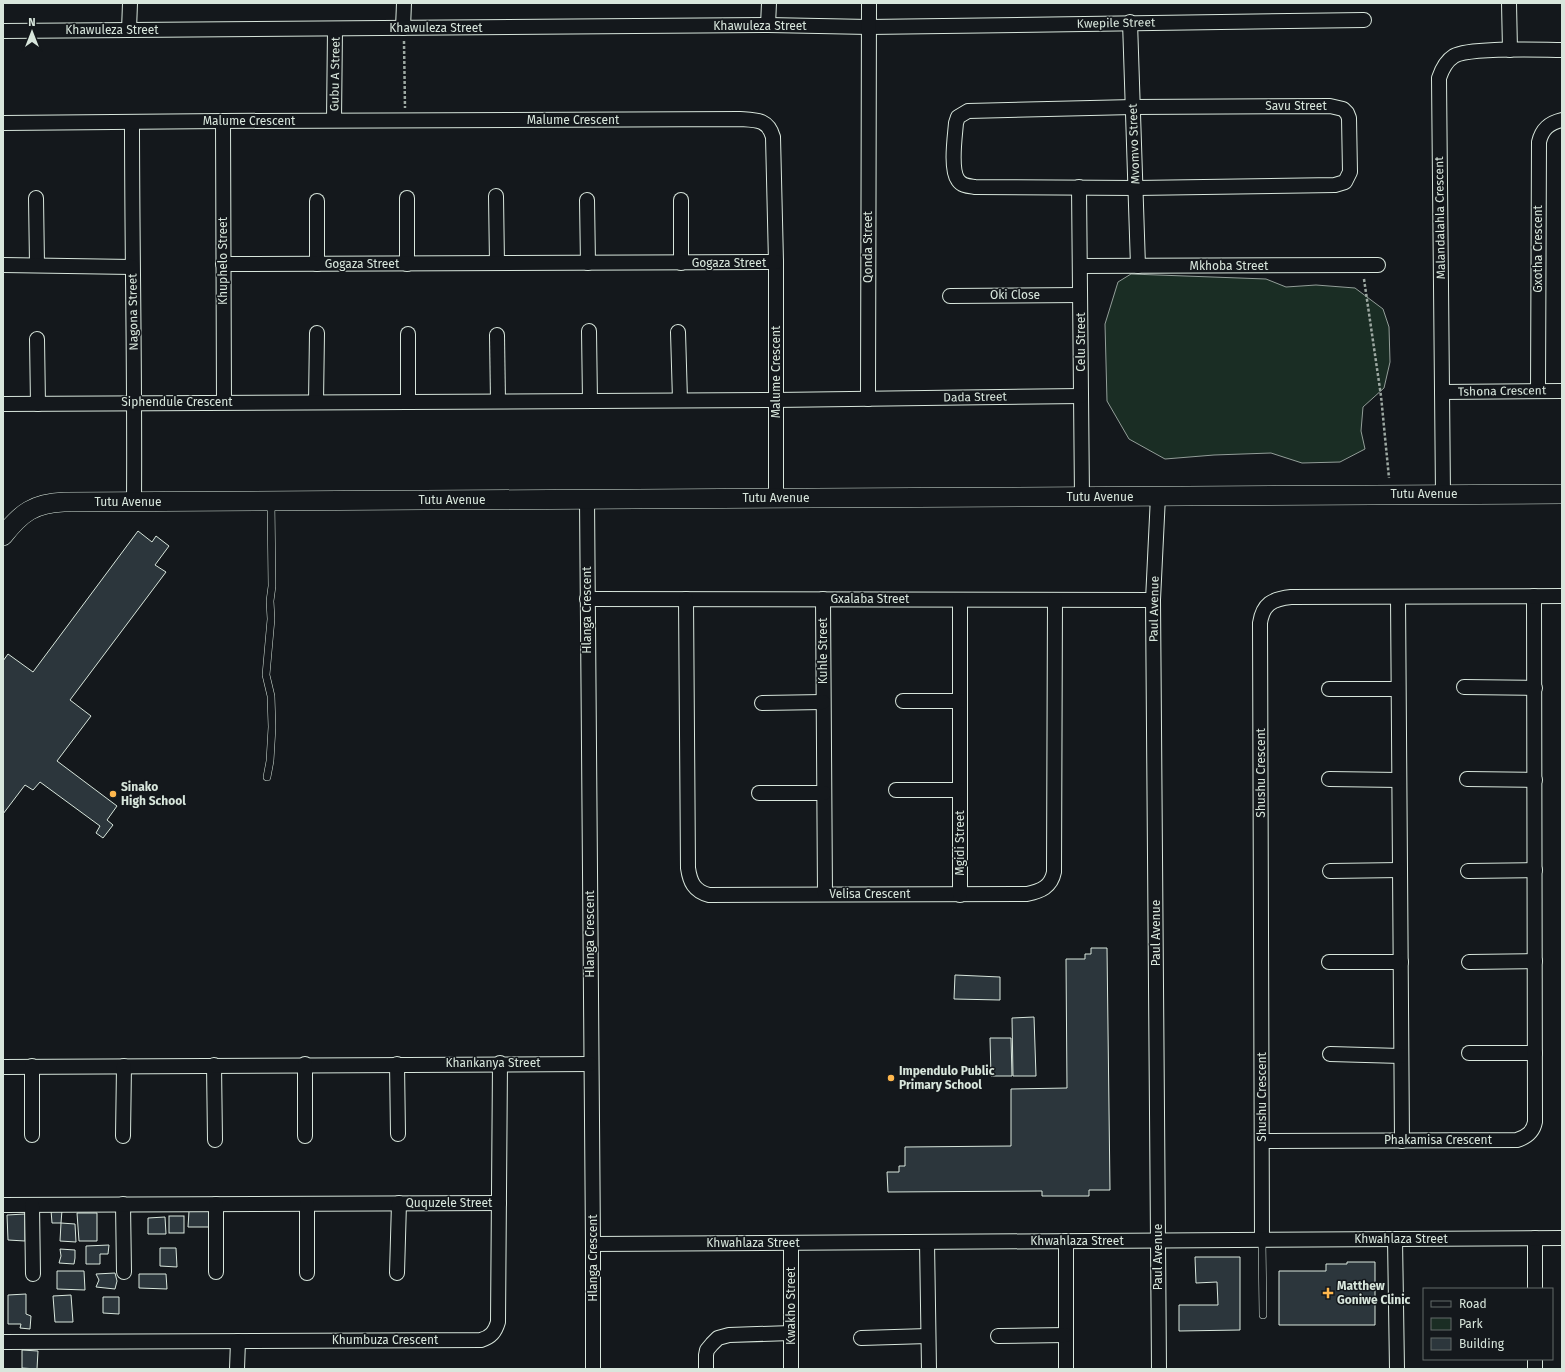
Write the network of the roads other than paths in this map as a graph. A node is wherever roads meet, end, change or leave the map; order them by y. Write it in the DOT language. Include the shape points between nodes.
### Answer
graph roads {
  1 [pos="130,3"];
  2 [pos="404,3"];
  3 [pos="769,3"];
  4 [pos="869,3"];
  5 [pos="1509,3"];
  6 [pos="1364,20"];
  7 [pos="1130,22"];
  8 [pos="768,25"];
  9 [pos="868,27"];
  10 [pos="335,28"];
  11 [pos="404,28"];
  12 [pos="129,30"];
  13 [pos="3,31"];
  14 [pos="1510,50"];
  15 [pos="1562,50"];
  16 [pos="1133,106"];
  17 [pos="334,120"];
  18 [pos="1562,120"];
  19 [pos="223,121"];
  20 [pos="132,122"];
  21 [pos="3,123"];
  22 [pos="1079,187"];
  23 [pos="1136,188"];
  24 [pos="496,196"];
  25 [pos="36,198"];
  26 [pos="407,198"];
  27 [pos="587,200"];
  28 [pos="681,200"];
  29 [pos="317,201"];
  30 [pos="776,262"];
  31 [pos="497,263"];
  32 [pos="588,263"];
  33 [pos="681,263"];
  34 [pos="37,264"];
  35 [pos="223,264"];
  36 [pos="317,264"];
  37 [pos="407,264"];
  38 [pos="3,265"];
  39 [pos="1080,266"];
  40 [pos="1138,266"];
  41 [pos="1378,266"];
  42 [pos="132,267"];
  43 [pos="1080,295"];
  44 [pos="950,296"];
  45 [pos="589,331"];
  46 [pos="678,332"];
  47 [pos="318,333"];
  48 [pos="408,334"];
  49 [pos="497,335"];
  50 [pos="37,339"];
  51 [pos="1538,391"];
  52 [pos="1562,391"];
  53 [pos="1442,392"];
  54 [pos="1081,396"];
  55 [pos="868,399"];
  56 [pos="680,400"];
  57 [pos="776,400"];
  58 [pos="408,401"];
  59 [pos="498,401"];
  60 [pos="590,401"];
  61 [pos="224,402"];
  62 [pos="316,402"];
  63 [pos="135,403"];
  64 [pos="3,404"];
  65 [pos="38,404"];
  66 [pos="1443,494"];
  67 [pos="1562,494"];
  68 [pos="1158,496"];
  69 [pos="1082,497"];
  70 [pos="776,498"];
  71 [pos="587,499"];
  72 [pos="134,501"];
  73 [pos="271,501"];
  74 [pos="3,536"];
  75 [pos="1534,596"];
  76 [pos="1562,596"];
  77 [pos="1398,597"];
  78 [pos="587,599"];
  79 [pos="686,599"];
  80 [pos="823,599"];
  81 [pos="960,600"];
  82 [pos="1055,600"];
  83 [pos="1153,600"];
  84 [pos="1464,687"];
  85 [pos="1535,688"];
  86 [pos="1329,689"];
  87 [pos="1398,690"];
  88 [pos="903,701"];
  89 [pos="960,701"];
  90 [pos="823,702"];
  91 [pos="762,703"];
  92 [pos="267,777"];
  93 [pos="1329,779"];
  94 [pos="1467,779"];
  95 [pos="1399,780"];
  96 [pos="1535,780"];
  97 [pos="896,790"];
  98 [pos="960,790"];
  99 [pos="759,793"];
  100 [pos="824,793"];
  101 [pos="1400,870"];
  102 [pos="1535,870"];
  103 [pos="1330,871"];
  104 [pos="1468,872"];
  105 [pos="825,894"];
  106 [pos="960,895"];
  107 [pos="1535,961"];
  108 [pos="1328,962"];
  109 [pos="1401,962"];
  110 [pos="1469,962"];
  111 [pos="1469,1053"];
  112 [pos="1536,1053"];
  113 [pos="1330,1054"];
  114 [pos="1401,1056"];
  115 [pos="500,1063"];
  116 [pos="305,1064"];
  117 [pos="396,1064"];
  118 [pos="590,1064"];
  119 [pos="214,1065"];
  120 [pos="32,1066"];
  121 [pos="124,1066"];
  122 [pos="3,1067"];
  123 [pos="398,1134"];
  124 [pos="32,1135"];
  125 [pos="123,1136"];
  126 [pos="305,1136"];
  127 [pos="215,1140"];
  128 [pos="1402,1140"];
  129 [pos="1262,1141"];
  130 [pos="399,1203"];
  131 [pos="499,1203"];
  132 [pos="123,1204"];
  133 [pos="216,1204"];
  134 [pos="307,1204"];
  135 [pos="3,1205"];
  136 [pos="32,1205"];
  137 [pos="1535,1238"];
  138 [pos="1562,1238"];
  139 [pos="1395,1239"];
  140 [pos="1262,1240"];
  141 [pos="1066,1241"];
  142 [pos="1158,1241"];
  143 [pos="927,1242"];
  144 [pos="791,1243"];
  145 [pos="593,1244"];
  146 [pos="124,1272"];
  147 [pos="216,1272"];
  148 [pos="307,1273"];
  149 [pos="397,1273"];
  150 [pos="33,1274"];
  151 [pos="1535,1288"];
  152 [pos="1263,1315"];
  153 [pos="791,1333"];
  154 [pos="1066,1335"];
  155 [pos="928,1336"];
  156 [pos="998,1336"];
  157 [pos="861,1338"];
  158 [pos="238,1341"];
  159 [pos="3,1342"];
  160 [pos="237,1369"];
  161 [pos="593,1369"];
  162 [pos="706,1369"];
  163 [pos="791,1369"];
  164 [pos="929,1369"];
  165 [pos="1066,1369"];
  166 [pos="1159,1369"];
  167 [pos="1397,1369"];
  1 -- 12 [label="street"];
  2 -- 11 [label="street"];
  3 -- 8 [label="street"];
  4 -- 9 [label="street, Qonda Street"];
  5 -- 14 [label="street"];
  6 -- 7 [label="street, Kwepile Street"];
  7 -- 9 [label="street, Kwepile Street"];
  7 -- 16 [label="street, Mvomvo Street"];
  8 -- 9 [label="street, Khawuleza Street"];
  8 -- 11 [label="street, Khawuleza Street"];
  9 -- 55 [label="street, Qonda Street"];
  10 -- 11 [label="street, Khawuleza Street"];
  10 -- 12 [label="street, Khawuleza Street"];
  10 -- 17 [label="street, Gubu A Street"];
  12 -- 13 [label="street, Khawuleza Street"];
  14 -- 15 [label="street, Malandalahla Crescent"];
  14 -- 53 [label="street, Malandalahla Crescent" via="1461,53 1447,62 1439,78"];
  16 -- 22 [label="street, Savu Street" via="975,110 958,117 954,168 955,175 962,184 975,187"];
  16 -- 23 [label="street, Mvomvo Street"];
  16 -- 23 [label="street, Savu Street" via="1334,107 1343,108 1348,113 1350,126 1350,172 1348,178 1340,184"];
  17 -- 19 [label="street, Malume Crescent"];
  17 -- 30 [label="street, Malume Crescent" via="740,119 761,122 767,125 773,137"];
  18 -- 51 [label="street, Gxotha Crescent" via="1543,130 1539,142"];
  19 -- 20 [label="street, Malume Crescent"];
  19 -- 35 [label="street, Khuphelo Street"];
  20 -- 21 [label="street, Malume Crescent"];
  20 -- 42 [label="street, Nagona Street"];
  22 -- 23 [label="street, Savu Street"];
  22 -- 39 [label="street, Celu Street"];
  23 -- 40 [label="street, Mvomvo Street"];
  24 -- 31 [label="street"];
  25 -- 34 [label="street"];
  26 -- 37 [label="street, Gogaza Street"];
  27 -- 32 [label="street"];
  28 -- 33 [label="street, Gogaza Street"];
  29 -- 36 [label="street, Gogaza Street"];
  30 -- 33 [label="street, Gogaza Street"];
  30 -- 57 [label="street, Malume Crescent"];
  31 -- 32 [label="street, Gogaza Street"];
  31 -- 37 [label="street, Gogaza Street"];
  32 -- 33 [label="street, Gogaza Street"];
  34 -- 38 [label="street"];
  34 -- 42 [label="street"];
  35 -- 36 [label="street, Gogaza Street"];
  35 -- 61 [label="street, Khuphelo Street"];
  36 -- 37 [label="street, Gogaza Street"];
  39 -- 40 [label="street, Mkhoba Street"];
  39 -- 43 [label="street, Celu Street"];
  40 -- 41 [label="street, Mkhoba Street"];
  42 -- 63 [label="street, Nagona Street"];
  43 -- 44 [label="street, Oki Close"];
  43 -- 54 [label="street, Celu Street"];
  45 -- 60 [label="street"];
  46 -- 56 [label="street"];
  47 -- 62 [label="street"];
  48 -- 58 [label="street"];
  49 -- 59 [label="street"];
  50 -- 65 [label="street"];
  51 -- 52 [label="street, Tshona Crescent"];
  51 -- 53 [label="street, Tshona Crescent"];
  53 -- 66 [label="street, Malandalahla Crescent"];
  54 -- 55 [label="street, Dada Street"];
  54 -- 69 [label="street, Celu Street"];
  55 -- 57 [label="street"];
  56 -- 57 [label="street, Siphendule Crescent"];
  56 -- 60 [label="street, Siphendule Crescent"];
  57 -- 70 [label="street, Malume Crescent"];
  58 -- 59 [label="street, Siphendule Crescent"];
  58 -- 62 [label="street, Siphendule Crescent"];
  59 -- 60 [label="street, Siphendule Crescent"];
  61 -- 62 [label="street, Siphendule Crescent"];
  61 -- 63 [label="street, Siphendule Crescent"];
  63 -- 65 [label="street, Siphendule Crescent"];
  63 -- 72 [label="street, Nagona Street"];
  64 -- 65 [label="street, Siphendule Crescent"];
  66 -- 67 [label="street, Tutu Avenue"];
  66 -- 68 [label="street, Tutu Avenue"];
  68 -- 69 [label="street, Tutu Avenue"];
  68 -- 83 [label="street, Paul Avenue"];
  69 -- 70 [label="street, Tutu Avenue"];
  70 -- 71 [label="street, Tutu Avenue"];
  71 -- 73 [label="street, Tutu Avenue"];
  71 -- 78 [label="street, Hlanga Crescent"];
  72 -- 73 [label="street, Tutu Avenue"];
  72 -- 74 [label="street, Tutu Avenue" via="38,505 18,518"];
  73 -- 92 [label="lane" via="272,586 266,675 272,727"];
  75 -- 76 [label="street, Shushu Crescent"];
  75 -- 77 [label="street, Shushu Crescent"];
  75 -- 85 [label="street, Phakamisa Crescent"];
  77 -- 87 [label="street"];
  77 -- 129 [label="street, Shushu Crescent" via="1282,598 1273,601 1261,615"];
  78 -- 79 [label="street, Gxalaba Street"];
  78 -- 118 [label="street, Hlanga Crescent"];
  79 -- 80 [label="street, Gxalaba Street"];
  79 -- 105 [label="street, Velisa Crescent" via="688,868 692,884 709,895"];
  80 -- 81 [label="street, Gxalaba Street"];
  80 -- 90 [label="street, Kuhle Street"];
  81 -- 82 [label="street, Gxalaba Street"];
  81 -- 89 [label="street, Mgidi Street"];
  82 -- 83 [label="street, Gxalaba Street"];
  82 -- 106 [label="street, Velisa Crescent" via="1052,880 1039,892 1027,894"];
  83 -- 142 [label="street, Paul Avenue"];
  84 -- 85 [label="street"];
  85 -- 96 [label="street, Phakamisa Crescent"];
  86 -- 87 [label="street"];
  87 -- 95 [label="street"];
  88 -- 89 [label="street"];
  89 -- 98 [label="street, Mgidi Street"];
  90 -- 91 [label="street, Kuhle Street"];
  90 -- 100 [label="street, Kuhle Street"];
  93 -- 95 [label="street"];
  94 -- 96 [label="street"];
  95 -- 101 [label="street"];
  96 -- 102 [label="street, Phakamisa Crescent"];
  97 -- 98 [label="street"];
  98 -- 106 [label="street, Mgidi Street"];
  99 -- 100 [label="street"];
  100 -- 105 [label="street, Kuhle Street"];
  101 -- 103 [label="street"];
  101 -- 109 [label="street"];
  102 -- 104 [label="street"];
  102 -- 107 [label="street, Phakamisa Crescent"];
  105 -- 106 [label="street, Velisa Crescent"];
  107 -- 110 [label="street"];
  107 -- 112 [label="street, Phakamisa Crescent"];
  108 -- 109 [label="street"];
  109 -- 114 [label="street"];
  111 -- 112 [label="street"];
  112 -- 128 [label="street, Phakamisa Crescent" via="1536,1122 1525,1138"];
  113 -- 114 [label="street"];
  114 -- 128 [label="street"];
  115 -- 117 [label="street, Khankanya Street"];
  115 -- 118 [label="street, Khankanya Street"];
  115 -- 131 [label="street, Khumbuza Crescent"];
  116 -- 117 [label="street, Khankanya Street"];
  116 -- 119 [label="street, Khankanya Street"];
  116 -- 126 [label="street"];
  117 -- 123 [label="street"];
  118 -- 145 [label="street, Hlanga Crescent"];
  119 -- 121 [label="street, Khankanya Street"];
  119 -- 127 [label="street"];
  120 -- 121 [label="street, Khankanya Street"];
  120 -- 122 [label="street, Khankanya Street"];
  120 -- 124 [label="street"];
  121 -- 125 [label="street"];
  128 -- 129 [label="street, Phakamisa Crescent"];
  129 -- 140 [label="street, Shushu Crescent"];
  130 -- 131 [label="street, Ququzele Street"];
  130 -- 134 [label="street, Ququzele Street"];
  130 -- 149 [label="street, Ququzele Street"];
  131 -- 158 [label="street, Khumbuza Crescent" via="498,1322 496,1330 488,1338"];
  132 -- 133 [label="street, Ququzele Street"];
  132 -- 136 [label="street, Ququzele Street"];
  132 -- 146 [label="street"];
  133 -- 134 [label="street, Ququzele Street"];
  133 -- 147 [label="street"];
  134 -- 148 [label="street"];
  135 -- 136 [label="street, Ququzele Street"];
  136 -- 150 [label="street"];
  137 -- 138 [label="street, Khwahlaza Street"];
  137 -- 139 [label="street, Khwahlaza Street"];
  137 -- 151 [label="street"];
  139 -- 140 [label="street, Khwahlaza Street"];
  139 -- 167 [label="street"];
  140 -- 142 [label="street, Khwahlaza Street"];
  140 -- 152 [label="lane"];
  141 -- 142 [label="street, Khwahlaza Street"];
  141 -- 143 [label="street, Khwahlaza Street"];
  141 -- 154 [label="street"];
  142 -- 166 [label="street, Paul Avenue"];
  143 -- 144 [label="street, Khwahlaza Street"];
  143 -- 155 [label="street"];
  144 -- 145 [label="street, Khwahlaza Street"];
  144 -- 153 [label="street, Kwakho Street"];
  145 -- 161 [label="street, Hlanga Crescent"];
  153 -- 162 [label="street" via="729,1335 718,1338 707,1350"];
  153 -- 163 [label="street, Kwakho Street"];
  154 -- 156 [label="street"];
  154 -- 165 [label="street"];
  155 -- 157 [label="street"];
  155 -- 164 [label="street"];
  158 -- 159 [label="street, Khumbuza Crescent"];
  158 -- 160 [label="street"];
}
